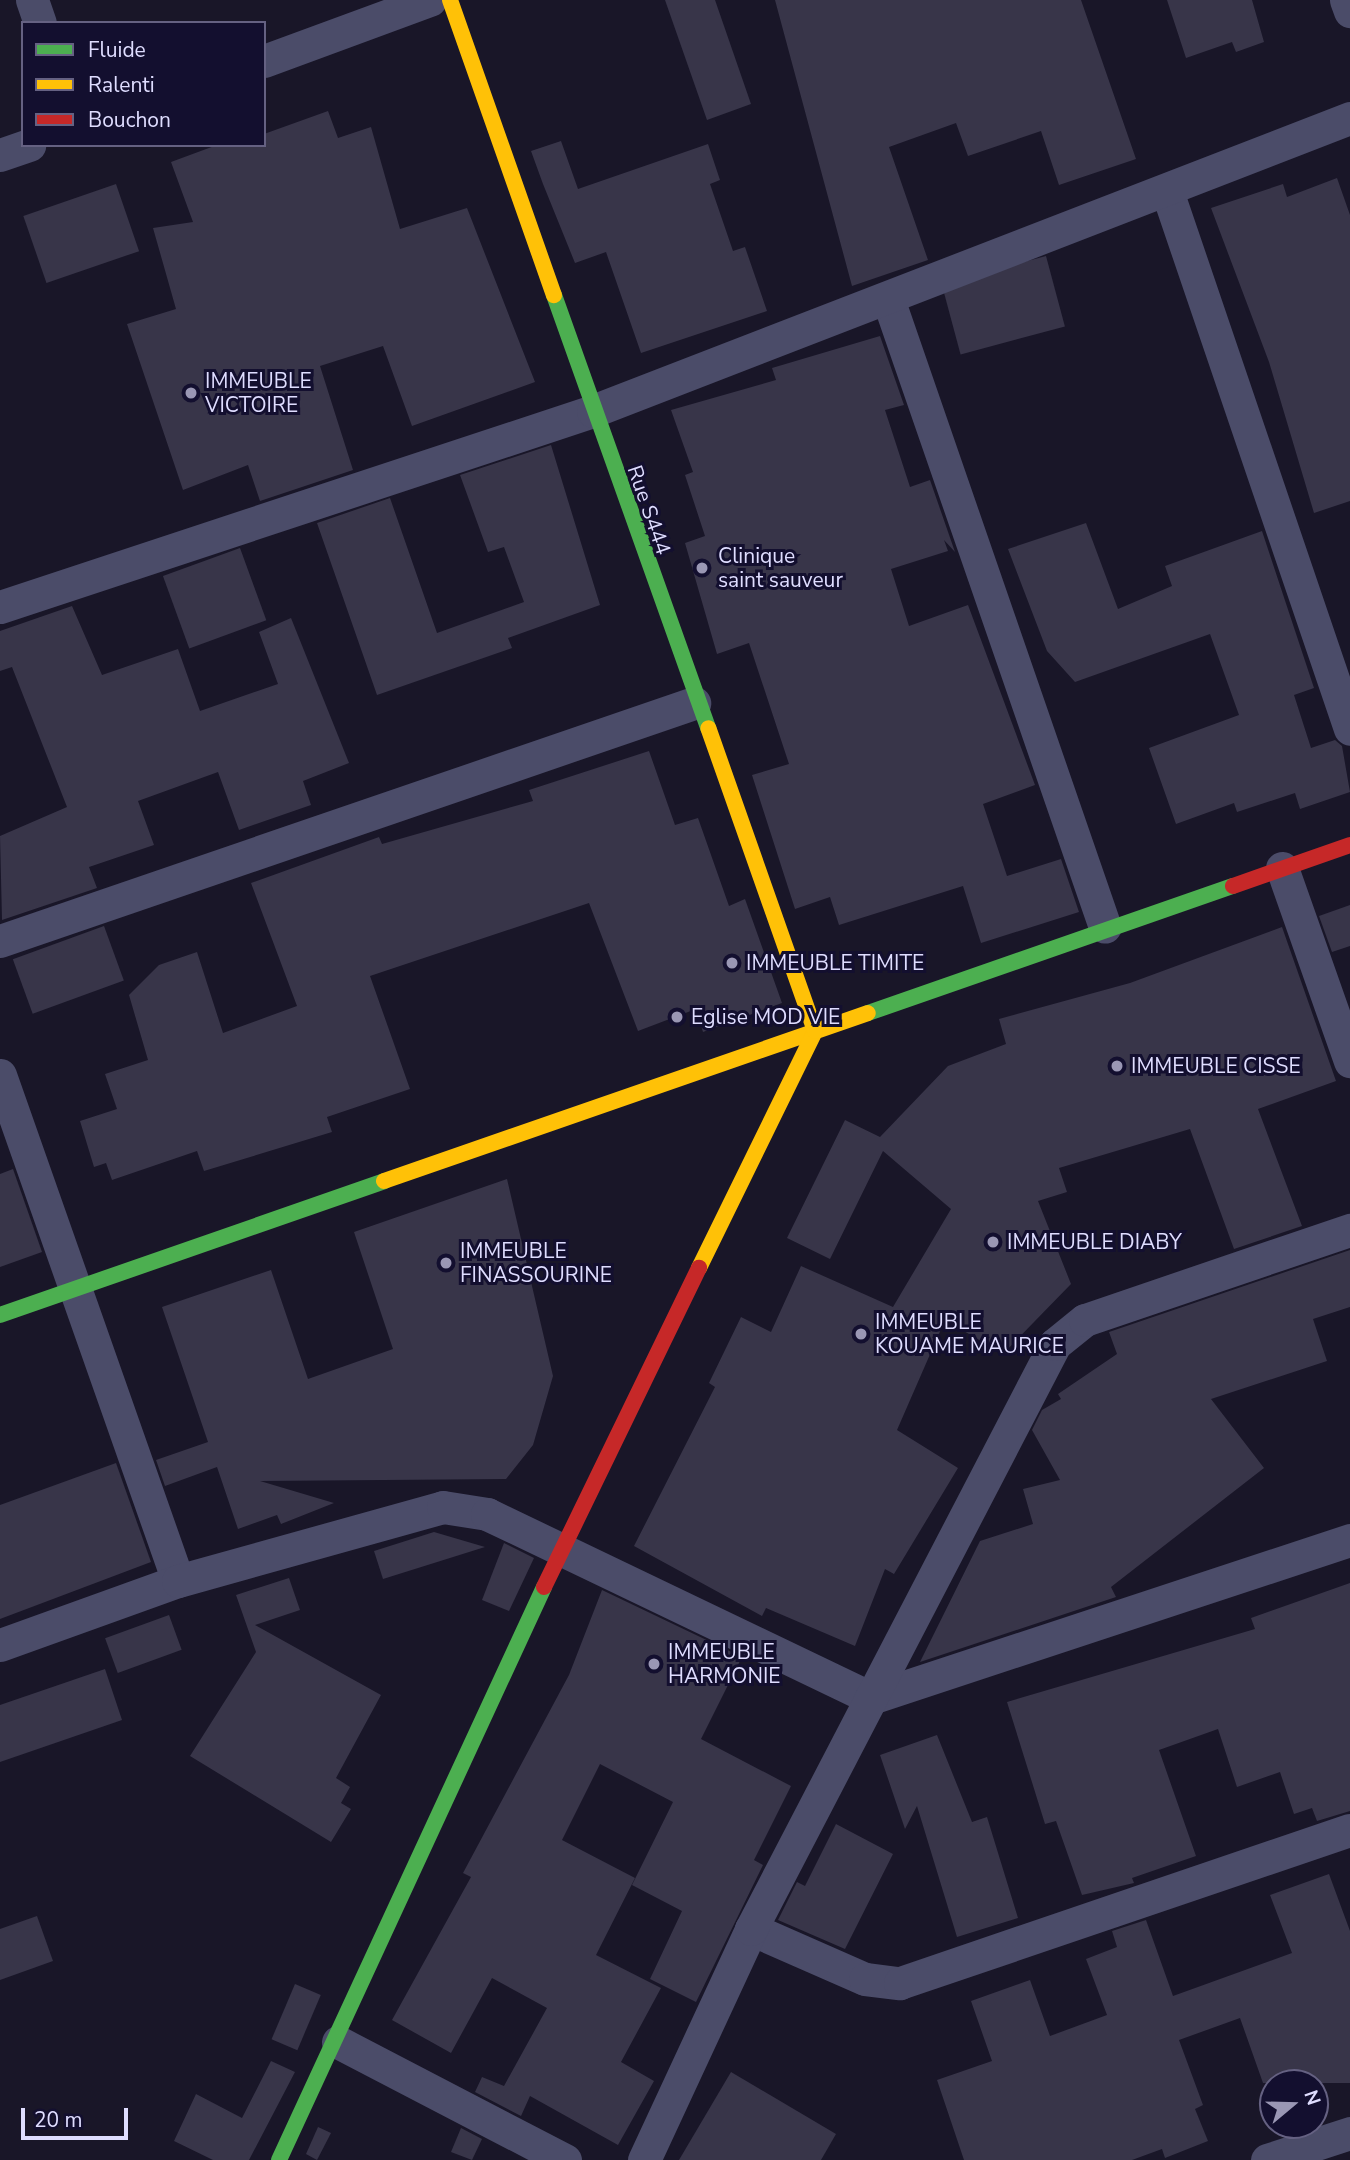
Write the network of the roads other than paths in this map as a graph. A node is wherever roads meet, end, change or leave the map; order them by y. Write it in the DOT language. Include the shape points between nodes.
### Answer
graph roads {
  1 [pos="32,0"];
  2 [pos="430,0"];
  3 [pos="450,0"];
  4 [pos="1346,0"];
  5 [pos="1350,11"];
  6 [pos="39,21"];
  7 [pos="266,60"];
  8 [pos="1350,118"];
  9 [pos="23,147"];
  10 [pos="0,155"];
  11 [pos="1167,191"];
  12 [pos="888,299"];
  13 [pos="593,411"];
  14 [pos="0,607"];
  15 [pos="694,703"];
  16 [pos="1350,729"];
  17 [pos="1350,845"];
  18 [pos="1282,868"];
  19 [pos="1105,927"];
  20 [pos="0,941"];
  21 [pos="815,1031"];
  22 [pos="1350,1061"];
  23 [pos="0,1075"];
  24 [pos="1350,1230"];
  25 [pos="76,1290"];
  26 [pos="0,1315"];
  27 [pos="1350,1540"];
  28 [pos="561,1551"];
  29 [pos="177,1581"];
  30 [pos="0,1645"];
  31 [pos="871,1698"];
  32 [pos="1350,1830"];
  33 [pos="751,1929"];
  34 [pos="338,2042"];
  35 [pos="1350,2133"];
  36 [pos="279,2160"];
  37 [pos="565,2160"];
  38 [pos="644,2160"];
  39 [pos="1267,2160"];
  1 -- 6 [label="street"];
  2 -- 7 [label="street"];
  3 -- 13 [label="street, Rue S444"];
  4 -- 5 [label="street"];
  8 -- 11 [label="street"];
  9 -- 10 [label="street"];
  11 -- 12 [label="street"];
  11 -- 16 [label="street"];
  12 -- 13 [label="street"];
  12 -- 19 [label="street"];
  13 -- 14 [label="street"];
  13 -- 15 [label="street, Rue S444"];
  15 -- 20 [label="street"];
  15 -- 21 [label="street, Rue S444"];
  17 -- 18 [label="street"];
  18 -- 19 [label="street"];
  18 -- 22 [label="street"];
  19 -- 21 [label="street"];
  21 -- 25 [label="street"];
  21 -- 28 [label="street"];
  23 -- 25 [label="street"];
  24 -- 31 [label="street" via="1068,1328"];
  25 -- 26 [label="street"];
  25 -- 29 [label="street"];
  27 -- 31 [label="street"];
  28 -- 29 [label="street" via="487,1514 443,1507"];
  28 -- 31 [label="street"];
  28 -- 34 [label="street"];
  29 -- 30 [label="street"];
  31 -- 33 [label="street"];
  32 -- 33 [label="street" via="900,1983 865,1979"];
  33 -- 38 [label="street"];
  34 -- 36 [label="street"];
  34 -- 37 [label="street"];
  35 -- 39 [label="street"];
}
